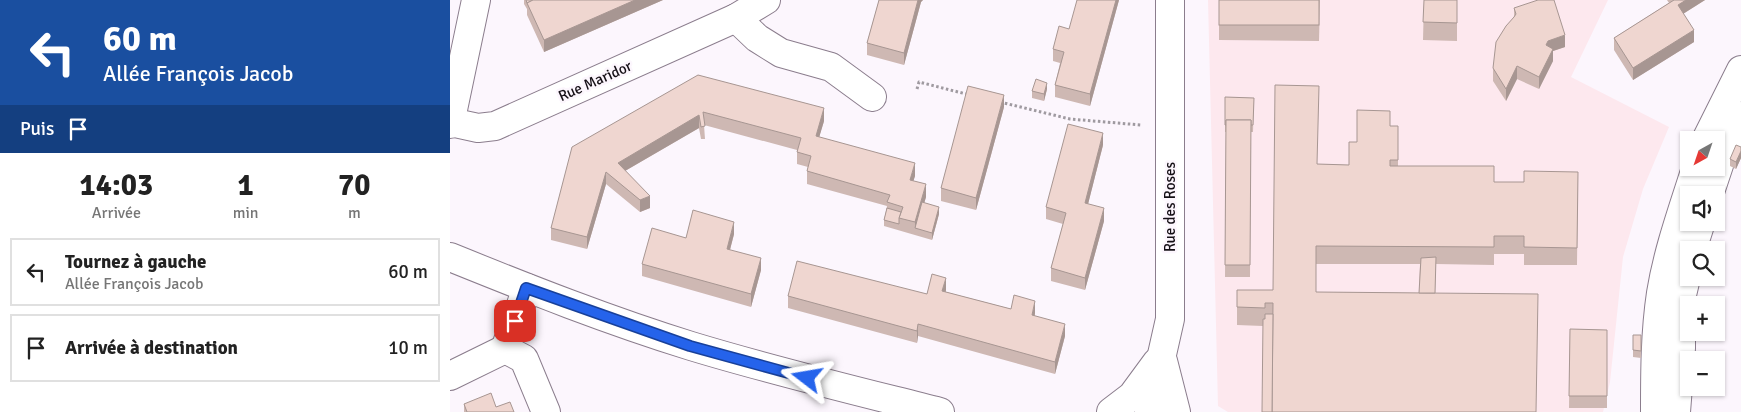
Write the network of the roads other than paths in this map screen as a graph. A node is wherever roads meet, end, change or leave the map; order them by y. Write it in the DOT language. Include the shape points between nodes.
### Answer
graph roads {
  1 [pos="476,0"];
  2 [pos="766,0"];
  3 [pos="1170,0"];
  4 [pos="736,18"];
  5 [pos="1741,70"];
  6 [pos="872,97"];
  7 [pos="1741,116"];
  8 [pos="450,123"];
  9 [pos="1710,131"];
  10 [pos="1695,176"];
  11 [pos="1712,186"];
  12 [pos="1686,241"];
  13 [pos="450,257"];
  14 [pos="1680,263"];
  15 [pos="526,288"];
  16 [pos="505,349"];
  17 [pos="1162,355"];
  18 [pos="450,376"];
  19 [pos="1662,410"];
  20 [pos="546,412"];
  21 [pos="940,412"];
  22 [pos="1111,412"];
  23 [pos="1149,412"];
  24 [pos="1176,412"];
  1 -- 8 [label="street"];
  2 -- 4 [label="street, Rue Maridor"];
  3 -- 17 [label="street, Rue des Roses" via="1170,319"];
  4 -- 6 [label="street" via="757,38 781,53 831,67"];
  4 -- 8 [label="street, Rue Maridor" via="495,126 478,128"];
  5 -- 9 [label="street"];
  7 -- 11 [label="street"];
  10 -- 12 [label="street"];
  13 -- 15 [label="street"];
  14 -- 19 [label="street" via="1661,294 1655,352"];
  15 -- 16 [label="street"];
  15 -- 21 [label="street" via="690,346"];
  16 -- 18 [label="street"];
  16 -- 20 [label="street" via="524,359"];
  17 -- 22 [label="street" via="1132,396"];
  17 -- 23 [label="street, Rue des Roses"];
  17 -- 24 [label="street"];
}
